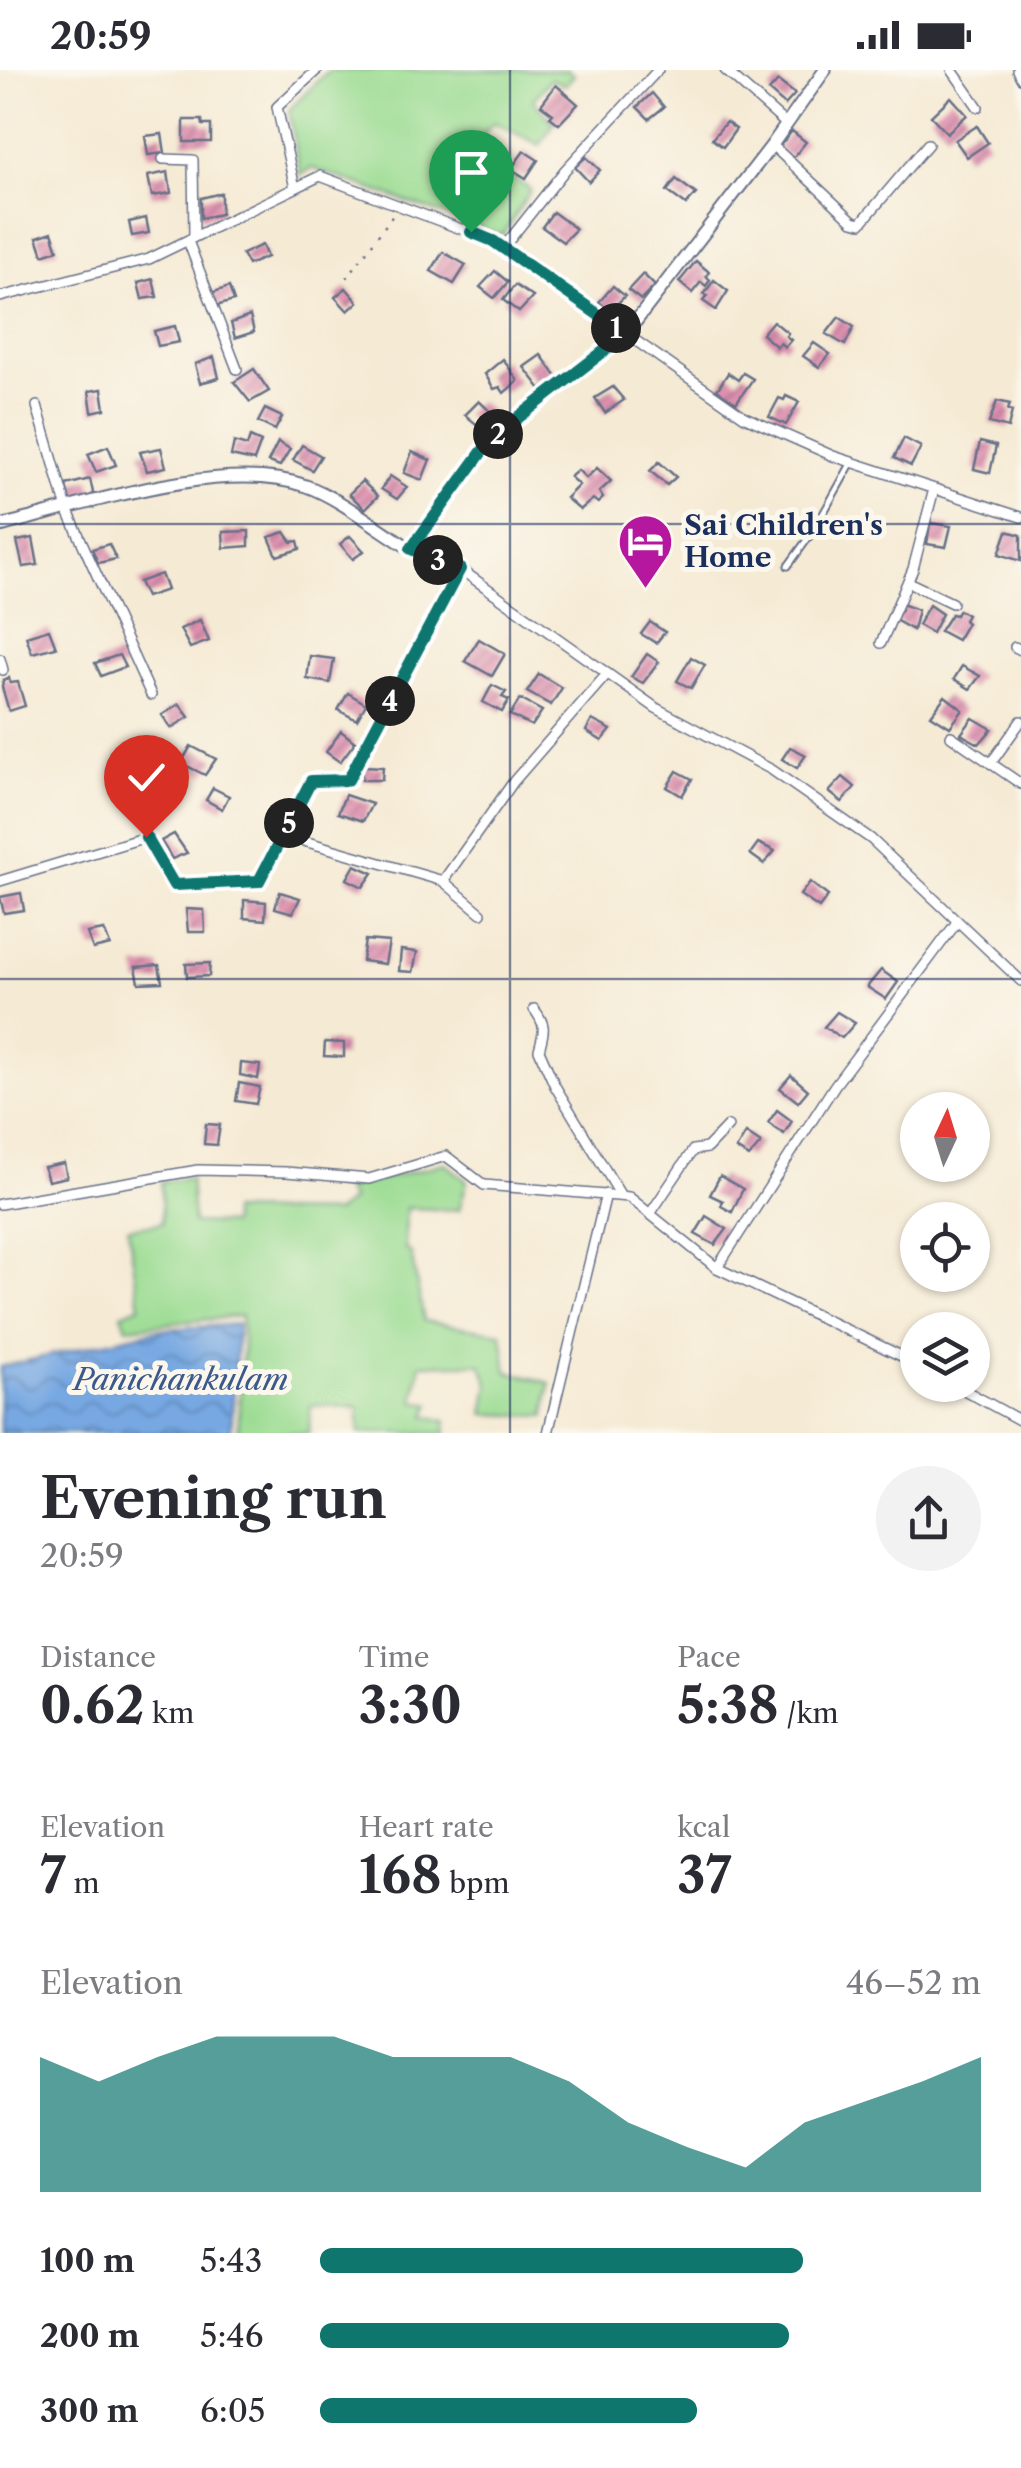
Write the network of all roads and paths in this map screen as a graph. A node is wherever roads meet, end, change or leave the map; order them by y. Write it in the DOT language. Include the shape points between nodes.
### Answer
graph roads {
  1 [pos="318,70"];
  2 [pos="658,70"];
  3 [pos="725,70"];
  4 [pos="825,70"];
  5 [pos="952,70"];
  6 [pos="1017,70"];
  7 [pos="1021,78"];
  8 [pos="978,107"];
  9 [pos="786,124"];
  10 [pos="928,144"];
  11 [pos="772,145"];
  12 [pos="163,160"];
  13 [pos="296,188"];
  14 [pos="400,206"];
  15 [pos="191,239"];
  16 [pos="503,248"];
  17 [pos="347,278"];
  18 [pos="0,297"];
  19 [pos="626,334"];
  20 [pos="237,370"];
  21 [pos="37,406"];
  22 [pos="852,462"];
  23 [pos="934,490"];
  24 [pos="67,509"];
  25 [pos="1021,517"];
  26 [pos="0,526"];
  27 [pos="411,549"];
  28 [pos="788,566"];
  29 [pos="460,569"];
  30 [pos="908,582"];
  31 [pos="952,603"];
  32 [pos="881,643"];
  33 [pos="608,674"];
  34 [pos="151,696"];
  35 [pos="1021,721"];
  36 [pos="951,736"];
  37 [pos="991,763"];
  38 [pos="1021,784"];
  39 [pos="283,835"];
  40 [pos="0,880"];
  41 [pos="443,881"];
  42 [pos="480,914"];
  43 [pos="957,922"];
  44 [pos="1021,981"];
  45 [pos="534,1009"];
  46 [pos="728,1126"];
  47 [pos="606,1194"];
  48 [pos="621,1196"];
  49 [pos="0,1204"];
  50 [pos="650,1214"];
  51 [pos="717,1268"];
  52 [pos="900,1355"];
  53 [pos="986,1402"];
  54 [pos="1021,1421"];
  55 [pos="548,1433"];
  1 -- 13 [label="street" via="277,106"];
  2 -- 16 [label="street"];
  3 -- 9 [label="street"];
  4 -- 9 [label="street"];
  5 -- 8 [label="street"];
  6 -- 7 [label="street"];
  9 -- 11 [label="street"];
  10 -- 11 [label="street" via="861,223"];
  11 -- 19 [label="street"];
  12 -- 15 [label="street" via="193,160"];
  13 -- 14 [label="street" via="320,176"];
  13 -- 15 [label="street"];
  14 -- 16 [label="street"];
  14 -- 17 [label="path"];
  15 -- 18 [label="street" via="149,260"];
  15 -- 20 [label="street"];
  16 -- 19 [label="street"];
  19 -- 22 [label="street" via="745,418"];
  19 -- 27 [label="street" via="492,438"];
  21 -- 24 [label="street"];
  22 -- 23 [label="street"];
  22 -- 28 [label="lane"];
  23 -- 25 [label="street"];
  23 -- 30 [label="street"];
  24 -- 26 [label="street"];
  24 -- 27 [label="street" via="198,479 272,476 311,487"];
  24 -- 34 [label="street"];
  27 -- 29 [label="street"];
  29 -- 33 [label="street"];
  29 -- 39 [label="street" via="348,780 311,781"];
  30 -- 31 [label="street"];
  30 -- 32 [label="street"];
  33 -- 41 [label="street" via="514,782"];
  33 -- 43 [label="street" via="656,708 772,770 871,839"];
  35 -- 37 [label="street"];
  36 -- 37 [label="street"];
  37 -- 38 [label="street"];
  39 -- 40 [label="street" via="259,881 174,885 146,837"];
  39 -- 41 [label="street"];
  41 -- 42 [label="street"];
  43 -- 44 [label="street"];
  43 -- 51 [label="street" via="835,1086"];
  45 -- 48 [label="street" via="545,1023 539,1050 547,1068"];
  46 -- 50 [label="street" via="707,1148 693,1150"];
  47 -- 48 [label="street"];
  47 -- 49 [label="street" via="484,1185 446,1156 369,1179 198,1170"];
  47 -- 55 [label="street"];
  48 -- 50 [label="street"];
  50 -- 51 [label="street"];
  51 -- 52 [label="street"];
  53 -- 54 [label="street"];
}
